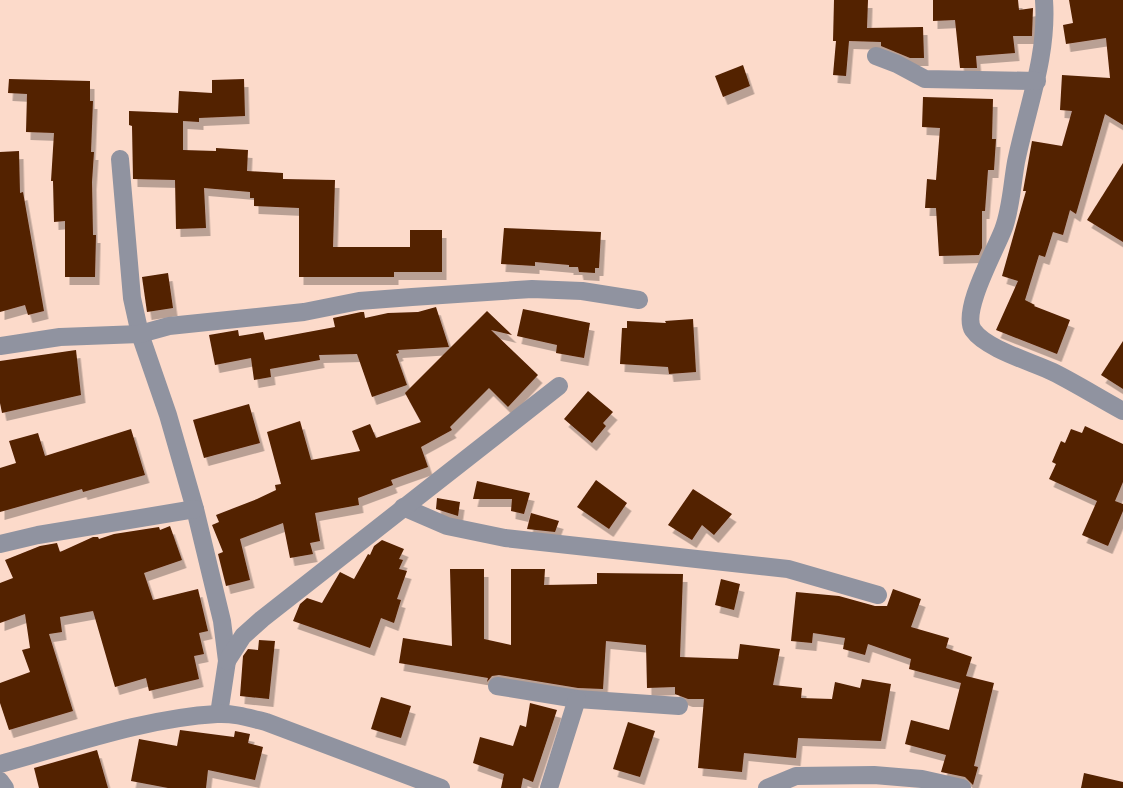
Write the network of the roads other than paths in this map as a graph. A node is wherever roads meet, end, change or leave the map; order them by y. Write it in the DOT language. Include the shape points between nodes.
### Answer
graph roads {
  1 [pos="1044,0"];
  2 [pos="876,56"];
  3 [pos="1037,81"];
  4 [pos="120,159"];
  5 [pos="639,300"];
  6 [pos="140,334"];
  7 [pos="0,346"];
  8 [pos="559,386"];
  9 [pos="1123,411"];
  10 [pos="403,507"];
  11 [pos="195,509"];
  12 [pos="0,544"];
  13 [pos="878,595"];
  14 [pos="227,661"];
  15 [pos="497,686"];
  16 [pos="577,699"];
  17 [pos="679,706"];
  18 [pos="219,714"];
  19 [pos="0,764"];
  20 [pos="0,781"];
  21 [pos="5,788"];
  22 [pos="441,788"];
  23 [pos="549,788"];
  24 [pos="767,788"];
  25 [pos="962,788"];
  1 -- 3 [label="street"];
  2 -- 3 [label="street" via="925,79"];
  3 -- 9 [label="street" via="1004,228 970,314 972,328 998,348"];
  4 -- 6 [label="street" via="132,298"];
  5 -- 6 [label="street" via="532,289 359,301 304,312 169,326"];
  6 -- 7 [label="street" via="60,337"];
  6 -- 11 [label="street"];
  8 -- 10 [label="street"];
  10 -- 13 [label="street" via="447,526 505,538 788,569"];
  10 -- 14 [label="street" via="262,619 243,636"];
  11 -- 12 [label="street"];
  11 -- 14 [label="street"];
  14 -- 18 [label="street"];
  15 -- 16 [label="street"];
  16 -- 17 [label="street"];
  16 -- 23 [label="street"];
  18 -- 19 [label="street" via="136,727"];
  18 -- 22 [label="street" via="266,722"];
  20 -- 21 [label="street"];
  24 -- 25 [label="street" via="796,776 874,775"];
}
